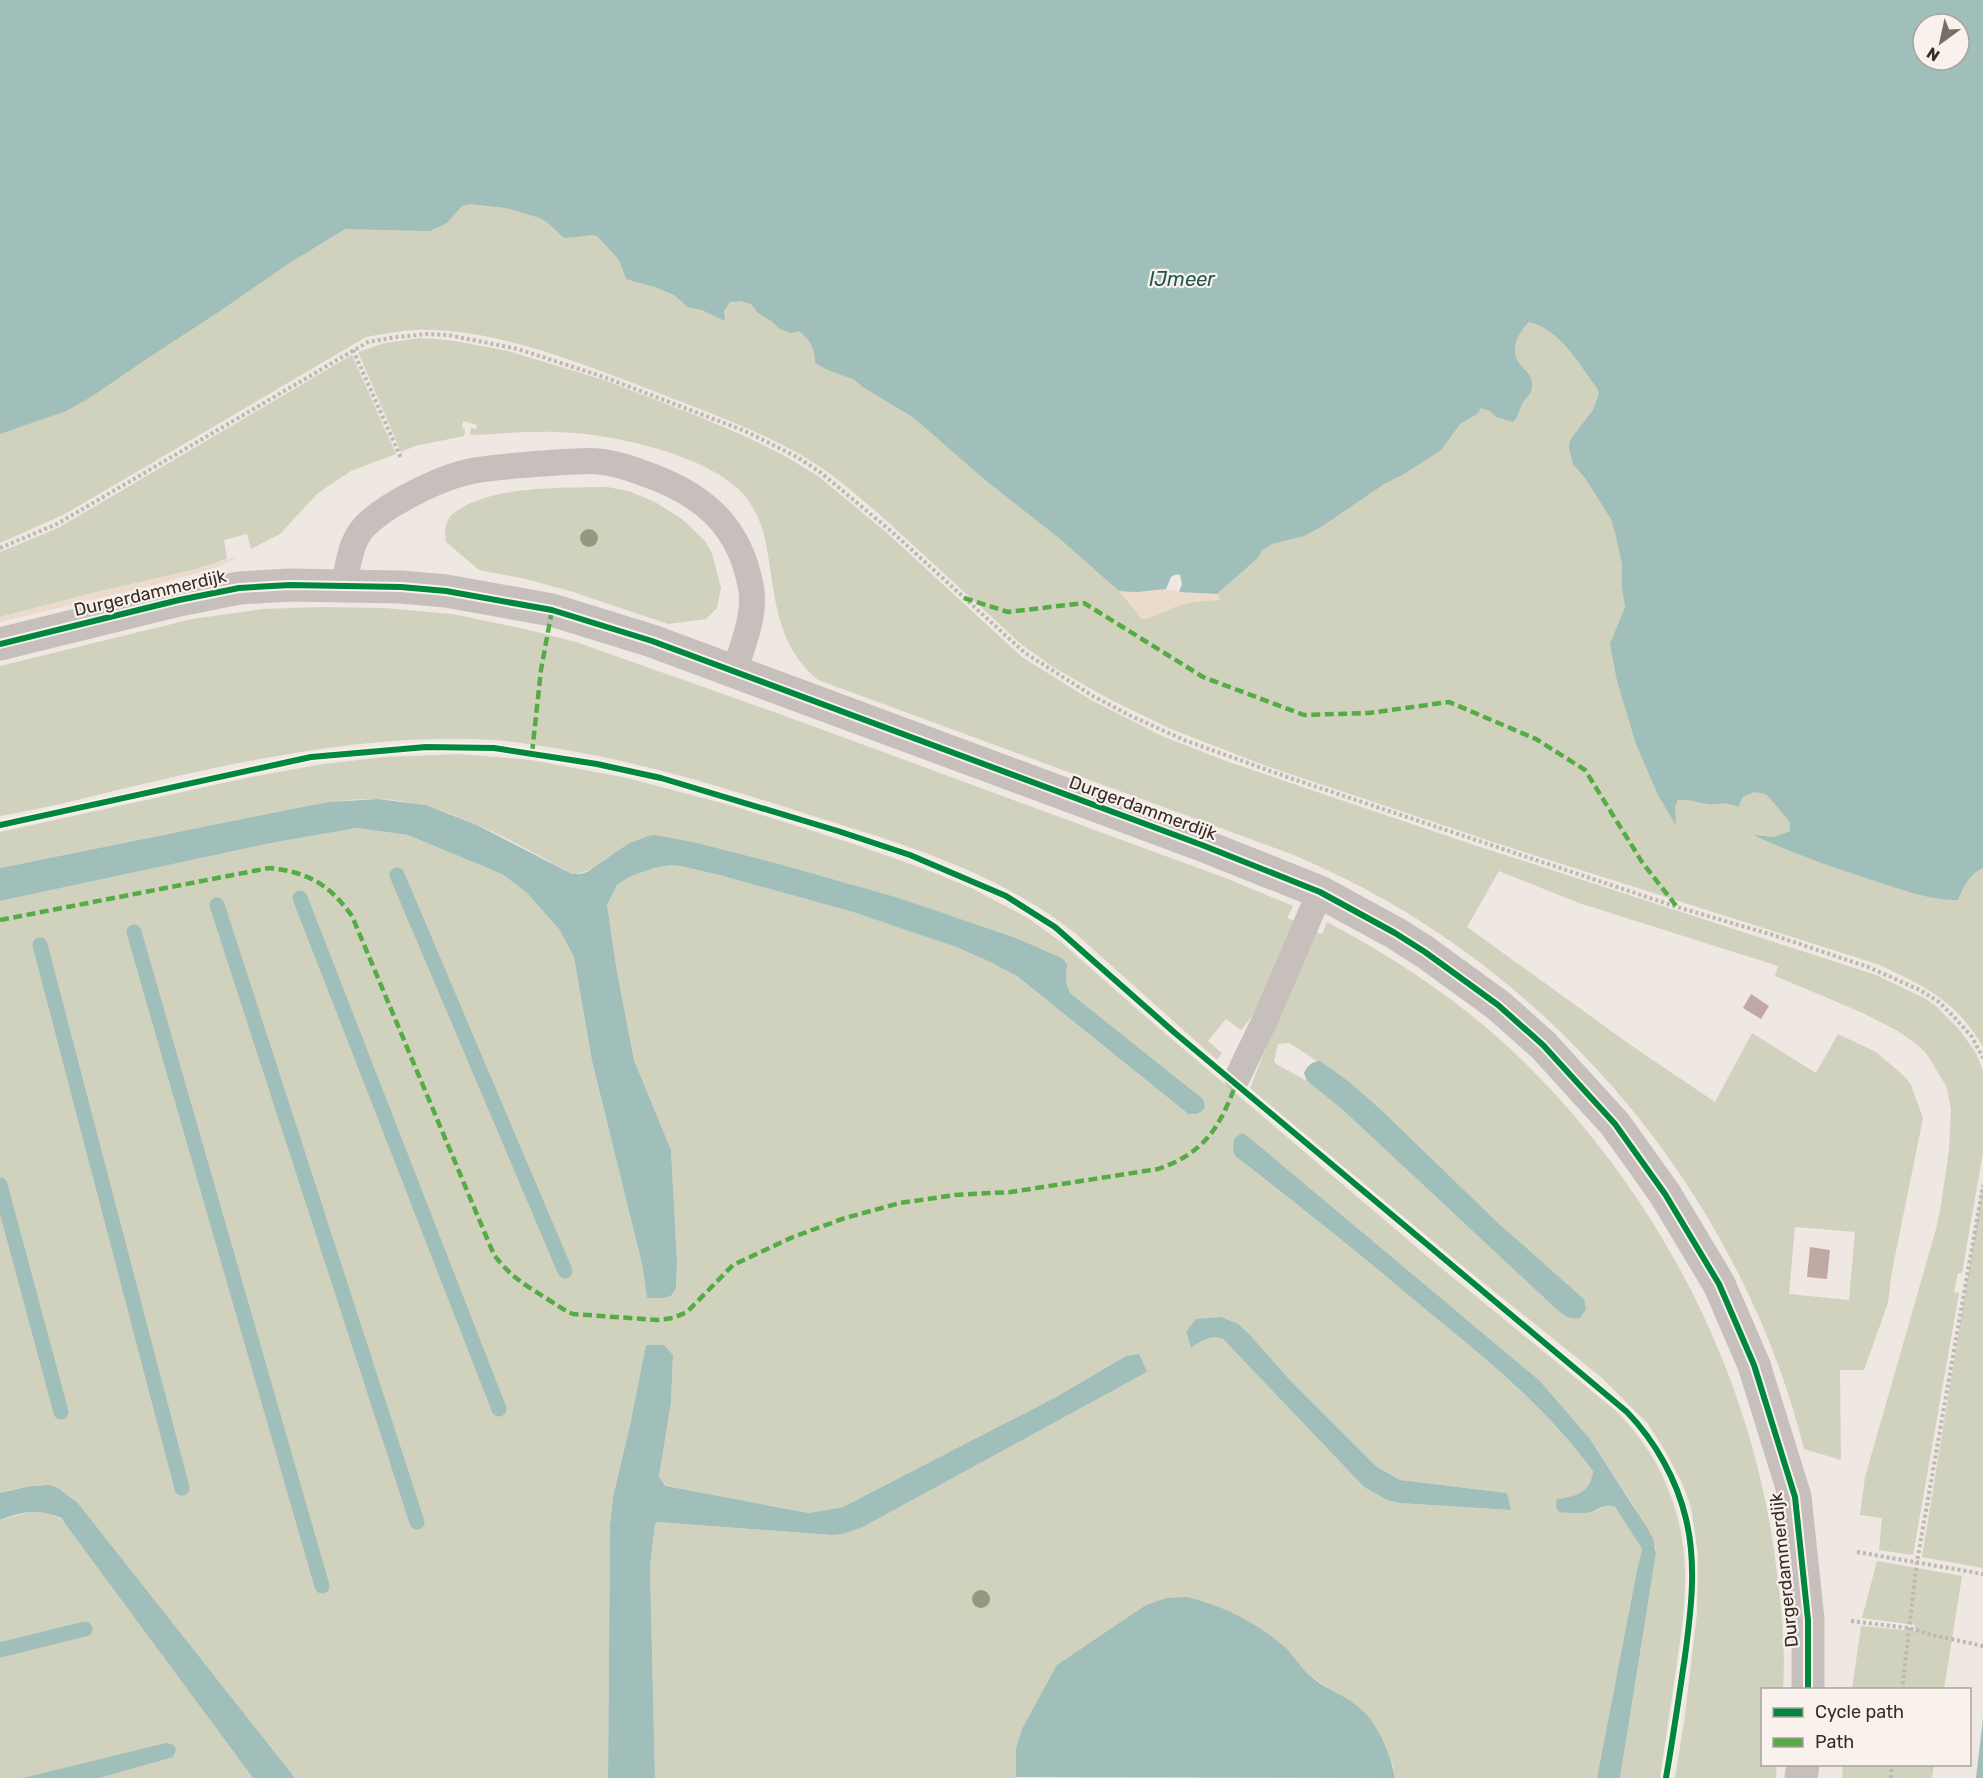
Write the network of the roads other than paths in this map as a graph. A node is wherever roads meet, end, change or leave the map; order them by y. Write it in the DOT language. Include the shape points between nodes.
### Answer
graph roads {
  1 [pos="344,586"];
  2 [pos="0,644"];
  3 [pos="735,672"];
  4 [pos="1320,892"];
  5 [pos="1238,1078"];
  6 [pos="1808,1688"];
  1 -- 2 [label="street, Durgerdammerdijk" via="239,588"];
  1 -- 3 [label="street, Durgerdammerdijk" via="446,591 552,610"];
  1 -- 3 [label="lane" via="353,543 363,528 418,490 470,471 519,465 592,461 631,469 667,481 701,500 724,523 736,543 752,590 749,621"];
  3 -- 4 [label="street, Durgerdammerdijk"];
  4 -- 5 [label="lane"];
  4 -- 6 [label="street, Durgerdammerdijk" via="1425,952 1498,1005 1543,1045 1614,1124 1665,1194 1719,1284 1754,1365 1795,1497 1808,1620"];
}
